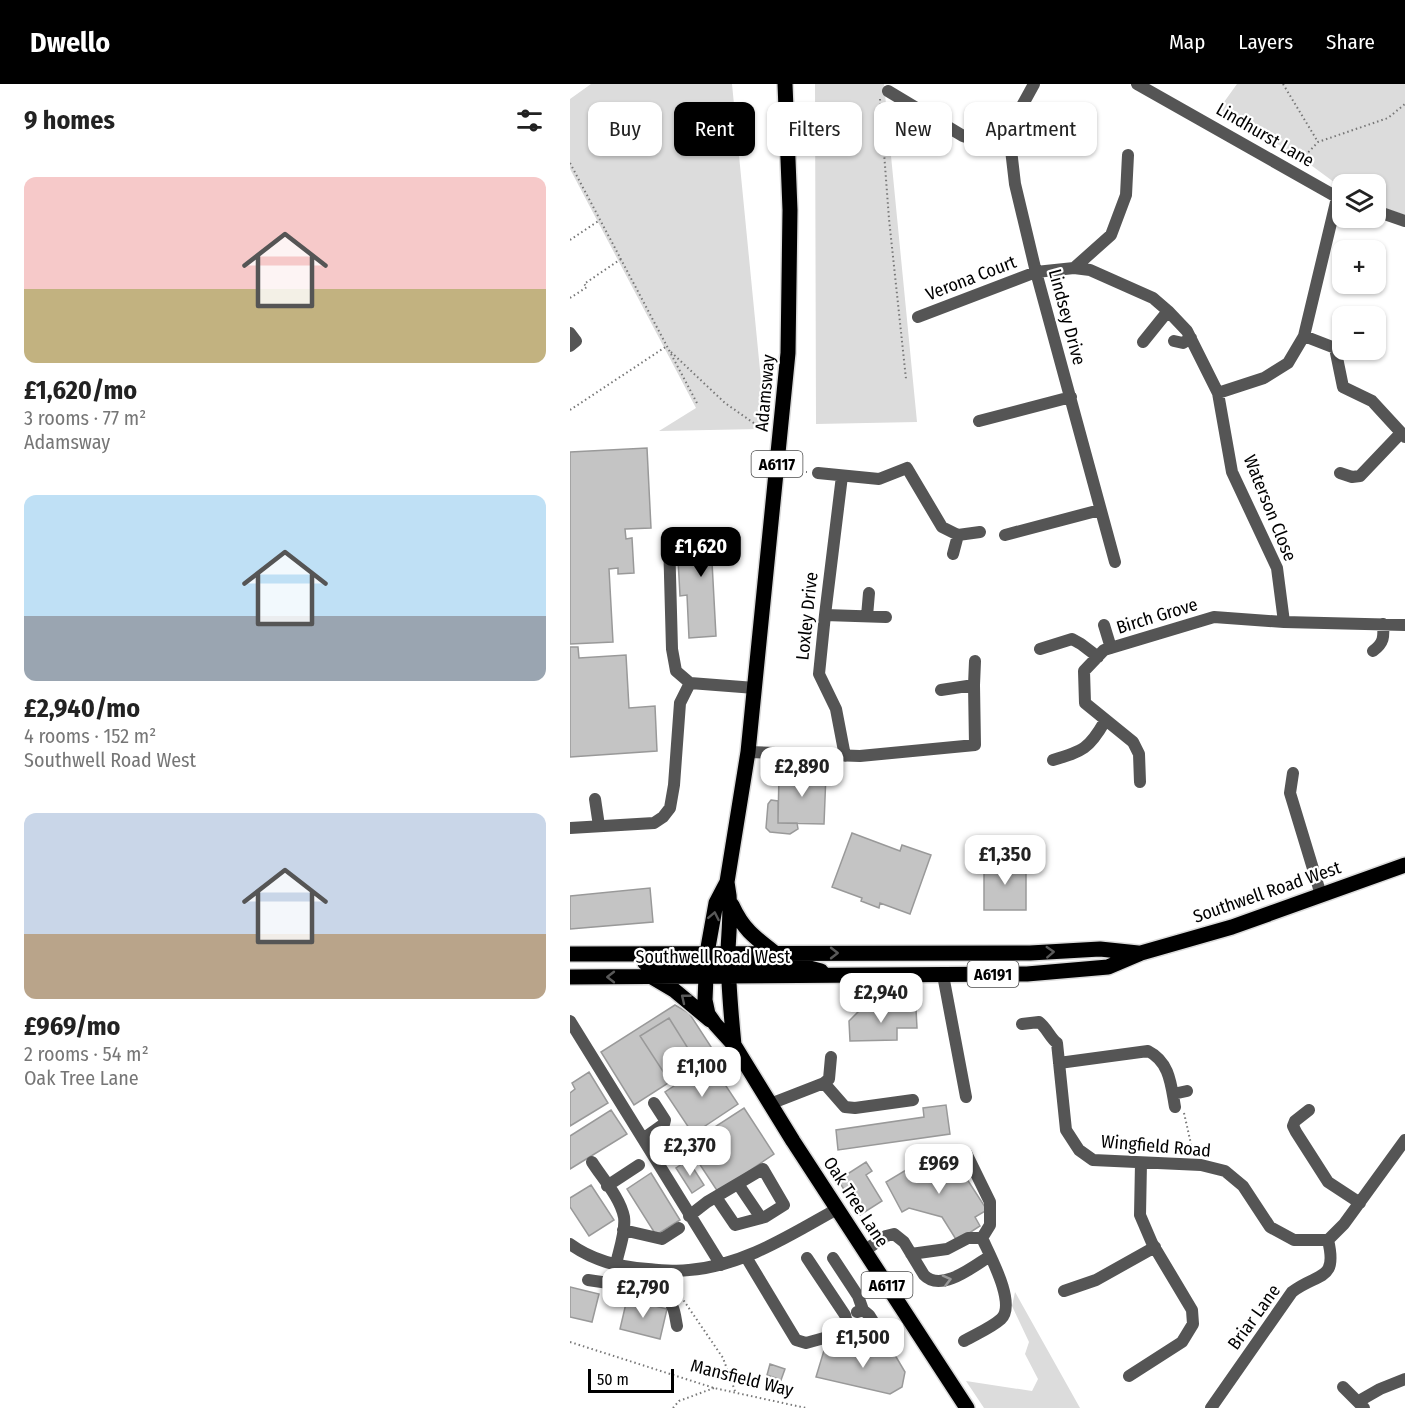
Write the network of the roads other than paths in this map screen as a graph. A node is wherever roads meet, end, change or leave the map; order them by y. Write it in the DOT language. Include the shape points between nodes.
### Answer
graph roads {
  1 [pos="785,84"];
  2 [pos="1034,84"];
  3 [pos="1137,84"];
  4 [pos="884,93"];
  5 [pos="1024,102"];
  6 [pos="964,136"];
  7 [pos="1128,155"];
  8 [pos="1012,156"];
  9 [pos="1332,194"];
  10 [pos="1386,214"];
  11 [pos="1405,221"];
  12 [pos="1332,228"];
  13 [pos="1074,268"];
  14 [pos="1036,272"];
  15 [pos="1168,311"];
  16 [pos="918,317"];
  17 [pos="570,333"];
  18 [pos="1304,336"];
  19 [pos="1191,338"];
  20 [pos="1174,341"];
  21 [pos="1143,342"];
  22 [pos="570,346"];
  23 [pos="1218,393"];
  24 [pos="1071,397"];
  25 [pos="979,421"];
  26 [pos="1403,435"];
  27 [pos="818,473"];
  28 [pos="1340,473"];
  29 [pos="842,476"];
  30 [pos="1100,510"];
  31 [pos="980,532"];
  32 [pos="958,535"];
  33 [pos="1005,535"];
  34 [pos="669,539"];
  35 [pos="953,554"];
  36 [pos="1115,562"];
  37 [pos="869,593"];
  38 [pos="825,615"];
  39 [pos="867,616"];
  40 [pos="886,617"];
  41 [pos="1284,622"];
  42 [pos="1383,624"];
  43 [pos="1104,625"];
  44 [pos="1405,625"];
  45 [pos="1111,648"];
  46 [pos="1040,649"];
  47 [pos="1373,651"];
  48 [pos="1098,657"];
  49 [pos="975,661"];
  50 [pos="690,683"];
  51 [pos="974,685"];
  52 [pos="755,688"];
  53 [pos="941,690"];
  54 [pos="1105,721"];
  55 [pos="748,752"];
  56 [pos="845,756"];
  57 [pos="1053,760"];
  58 [pos="1293,773"];
  59 [pos="1140,782"];
  60 [pos="595,799"];
  61 [pos="599,826"];
  62 [pos="570,828"];
  63 [pos="1405,865"];
  64 [pos="727,882"];
  65 [pos="1321,895"];
  66 [pos="731,903"];
  67 [pos="775,953"];
  68 [pos="1141,953"];
  69 [pos="573,954"];
  70 [pos="705,965"];
  71 [pos="729,965"];
  72 [pos="943,975"];
  73 [pos="570,977"];
  74 [pos="652,977"];
  75 [pos="570,1021"];
  76 [pos="715,1024"];
  77 [pos="1022,1024"];
  78 [pos="734,1045"];
  79 [pos="831,1057"];
  80 [pos="1059,1063"];
  81 [pos="824,1083"];
  82 [pos="1187,1091"];
  83 [pos="1173,1094"];
  84 [pos="966,1097"];
  85 [pos="913,1100"];
  86 [pos="654,1103"];
  87 [pos="770,1104"];
  88 [pos="1176,1107"];
  89 [pos="1309,1110"];
  90 [pos="643,1138"];
  91 [pos="1405,1140"];
  92 [pos="966,1154"];
  93 [pos="592,1162"];
  94 [pos="1141,1163"];
  95 [pos="639,1165"];
  96 [pos="738,1184"];
  97 [pos="607,1186"];
  98 [pos="716,1197"];
  99 [pos="1360,1203"];
  100 [pos="837,1209"];
  101 [pos="690,1216"];
  102 [pos="761,1218"];
  103 [pos="679,1228"];
  104 [pos="623,1230"];
  105 [pos="982,1238"];
  106 [pos="1328,1240"];
  107 [pos="570,1244"];
  108 [pos="1155,1247"];
  109 [pos="864,1251"];
  110 [pos="911,1254"];
  111 [pos="990,1256"];
  112 [pos="746,1257"];
  113 [pos="833,1257"];
  114 [pos="807,1258"];
  115 [pos="618,1265"];
  116 [pos="721,1265"];
  117 [pos="588,1280"];
  118 [pos="622,1285"];
  119 [pos="1064,1292"];
  120 [pos="863,1310"];
  121 [pos="846,1319"];
  122 [pos="677,1326"];
  123 [pos="884,1339"];
  124 [pos="964,1341"];
  125 [pos="1138,1375"];
  126 [pos="1405,1379"];
  127 [pos="1344,1387"];
  128 [pos="1361,1405"];
  129 [pos="967,1408"];
  130 [pos="1212,1408"];
  1 -- 52 [label="main road, Adamsway / A6117" via="790,210 788,353"];
  2 -- 5 [label="street, Lindsey Drive"];
  3 -- 9 [label="street, Lindhurst Lane"];
  4 -- 6 [label="street"];
  7 -- 13 [label="street" via="1126,195 1111,235"];
  8 -- 14 [label="street, Lindsey Drive"];
  10 -- 11 [label="street"];
  12 -- 18 [label="street"];
  13 -- 14 [label="street, Verona Court"];
  13 -- 15 [label="street, Waterson Close" via="1090,270 1153,297"];
  14 -- 16 [label="street, Verona Court"];
  14 -- 24 [label="street, Lindsey Drive"];
  15 -- 19 [label="street, Waterson Close"];
  15 -- 21 [label="street"];
  17 -- 22 [label="street" via="576,342"];
  18 -- 23 [label="street" via="1288,363 1264,378"];
  18 -- 26 [label="street" via="1335,348 1343,387 1372,401"];
  19 -- 20 [label="street" via="1180,344"];
  19 -- 23 [label="street, Waterson Close"];
  23 -- 41 [label="street, Waterson Close" via="1232,472 1277,568"];
  24 -- 25 [label="street"];
  24 -- 30 [label="street, Lindsey Drive"];
  26 -- 28 [label="street" via="1360,476"];
  27 -- 29 [label="street"];
  29 -- 32 [label="street" via="879,479 907,468 942,527"];
  29 -- 38 [label="street, Loxley Drive"];
  30 -- 33 [label="street"];
  30 -- 36 [label="street, Lindsey Drive"];
  31 -- 32 [label="street"];
  32 -- 35 [label="street"];
  34 -- 50 [label="street" via="672,649 676,671"];
  37 -- 39 [label="street"];
  38 -- 39 [label="street"];
  38 -- 56 [label="street, Loxley Drive" via="819,674 836,709"];
  39 -- 40 [label="street"];
  41 -- 42 [label="street, Birch Grove"];
  41 -- 45 [label="street, Birch Grove" via="1214,618"];
  42 -- 44 [label="street, Birch Grove"];
  42 -- 47 [label="street" via="1385,638"];
  43 -- 45 [label="street"];
  45 -- 48 [label="street, Birch Grove"];
  46 -- 48 [label="street" via="1072,639"];
  48 -- 54 [label="street, Birch Grove" via="1084,671 1085,703"];
  49 -- 51 [label="street"];
  50 -- 52 [label="street"];
  50 -- 61 [label="street" via="680,703 670,808 654,823"];
  51 -- 53 [label="street"];
  51 -- 56 [label="street" via="975,745"];
  52 -- 55 [label="main road, Adamsway / A6117"];
  54 -- 57 [label="street" via="1088,746"];
  54 -- 59 [label="street, Birch Grove" via="1134,742 1139,754"];
  55 -- 56 [label="street"];
  55 -- 64 [label="main road, Adamsway / A6117"];
  58 -- 65 [label="street" via="1290,793"];
  60 -- 61 [label="street"];
  61 -- 62 [label="street"];
  63 -- 65 [label="main road, Southwell Road West / A6191"];
  64 -- 66 [label="main road, Adamsway / A6117"];
  70 -- 64 [label="main road, Adamsway / A6117, one-way" via="716,903"];
  65 -- 68 [label="main road, Southwell Road West / A6191" via="1232,927"];
  66 -- 67 [label="main road" via="746,930"];
  66 -- 71 [label="main road, Adamsway / A6117"];
  67 -- 68 [label="main road, Southwell Road West / A6191, one-way" via="1030,953 1100,949"];
  67 -- 71 [label="main road, Southwell Road West / A6191"];
  68 -- 72 [label="main road, Southwell Road West / A6191" via="1108,967 1027,974"];
  69 -- 70 [label="main road, Southwell Road West / A6191"];
  70 -- 71 [label="main road, Southwell Road West / A6191"];
  70 -- 71 [label="main road" via="712,959"];
  70 -- 74 [label="main road, Southwell Road West / A6191"];
  70 -- 76 [label="main road, Oak Tree Lane / A6117" via="706,1005"];
  71 -- 72 [label="main road, Southwell Road West / A6191" via="841,976"];
  71 -- 78 [label="main road, Oak Tree Lane / A6117"];
  72 -- 84 [label="street"];
  74 -- 73 [label="main road, Southwell Road West / A6191, one-way"];
  76 -- 74 [label="main road, one-way"];
  75 -- 90 [label="street"];
  76 -- 78 [label="main road, Oak Tree Lane / A6117"];
  77 -- 80 [label="street, Wingfield Road" via="1039,1022 1048,1029 1057,1043"];
  78 -- 87 [label="main road, Oak Tree Lane / A6117"];
  79 -- 81 [label="street" via="829,1079"];
  80 -- 83 [label="street" via="1148,1051 1166,1065"];
  80 -- 94 [label="street, Wingfield Road" via="1066,1130 1079,1150 1093,1160"];
  81 -- 85 [label="street" via="845,1107"];
  81 -- 87 [label="street"];
  82 -- 83 [label="street"];
  83 -- 88 [label="street"];
  86 -- 90 [label="street" via="664,1124"];
  87 -- 100 [label="main road, Oak Tree Lane / A6117"];
  89 -- 99 [label="street" via="1295,1121 1296,1132 1328,1182"];
  90 -- 101 [label="street"];
  91 -- 99 [label="street"];
  92 -- 105 [label="street" via="990,1202 990,1225"];
  93 -- 97 [label="street"];
  94 -- 106 [label="street, Wingfield Road" via="1225,1171 1243,1186 1270,1227 1294,1240"];
  94 -- 108 [label="street" via="1140,1215"];
  95 -- 97 [label="street"];
  96 -- 98 [label="street"];
  96 -- 102 [label="street"];
  96 -- 102 [label="street" via="763,1168 784,1205"];
  97 -- 104 [label="street" via="620,1206"];
  98 -- 101 [label="street"];
  98 -- 102 [label="street" via="735,1225"];
  99 -- 106 [label="street"];
  100 -- 109 [label="main road, Oak Tree Lane / A6117"];
  100 -- 112 [label="street"];
  101 -- 116 [label="street"];
  103 -- 104 [label="street" via="662,1239"];
  104 -- 115 [label="street"];
  105 -- 110 [label="street" via="968,1238 947,1249"];
  105 -- 111 [label="street"];
  106 -- 130 [label="street, Briar Lane" via="1330,1269 1292,1292"];
  107 -- 115 [label="street" via="588,1256"];
  108 -- 119 [label="street" via="1096,1280"];
  108 -- 125 [label="street" via="1192,1310 1193,1324 1182,1342"];
  109 -- 110 [label="street" via="894,1234"];
  109 -- 129 [label="main road, Oak Tree Lane / A6117"];
  110 -- 111 [label="street, one-way" via="928,1280 936,1282 955,1278"];
  111 -- 124 [label="street" via="997,1268 1005,1313"];
  112 -- 116 [label="street"];
  112 -- 121 [label="street" via="796,1340 806,1343 842,1333"];
  113 -- 120 [label="street"];
  114 -- 121 [label="street"];
  115 -- 116 [label="street" via="677,1271"];
  115 -- 118 [label="street"];
  117 -- 118 [label="street"];
  118 -- 122 [label="street" via="667,1300 673,1307"];
  120 -- 121 [label="street"];
  120 -- 123 [label="street"];
  126 -- 128 [label="street" via="1380,1389"];
  127 -- 128 [label="street"];
}
